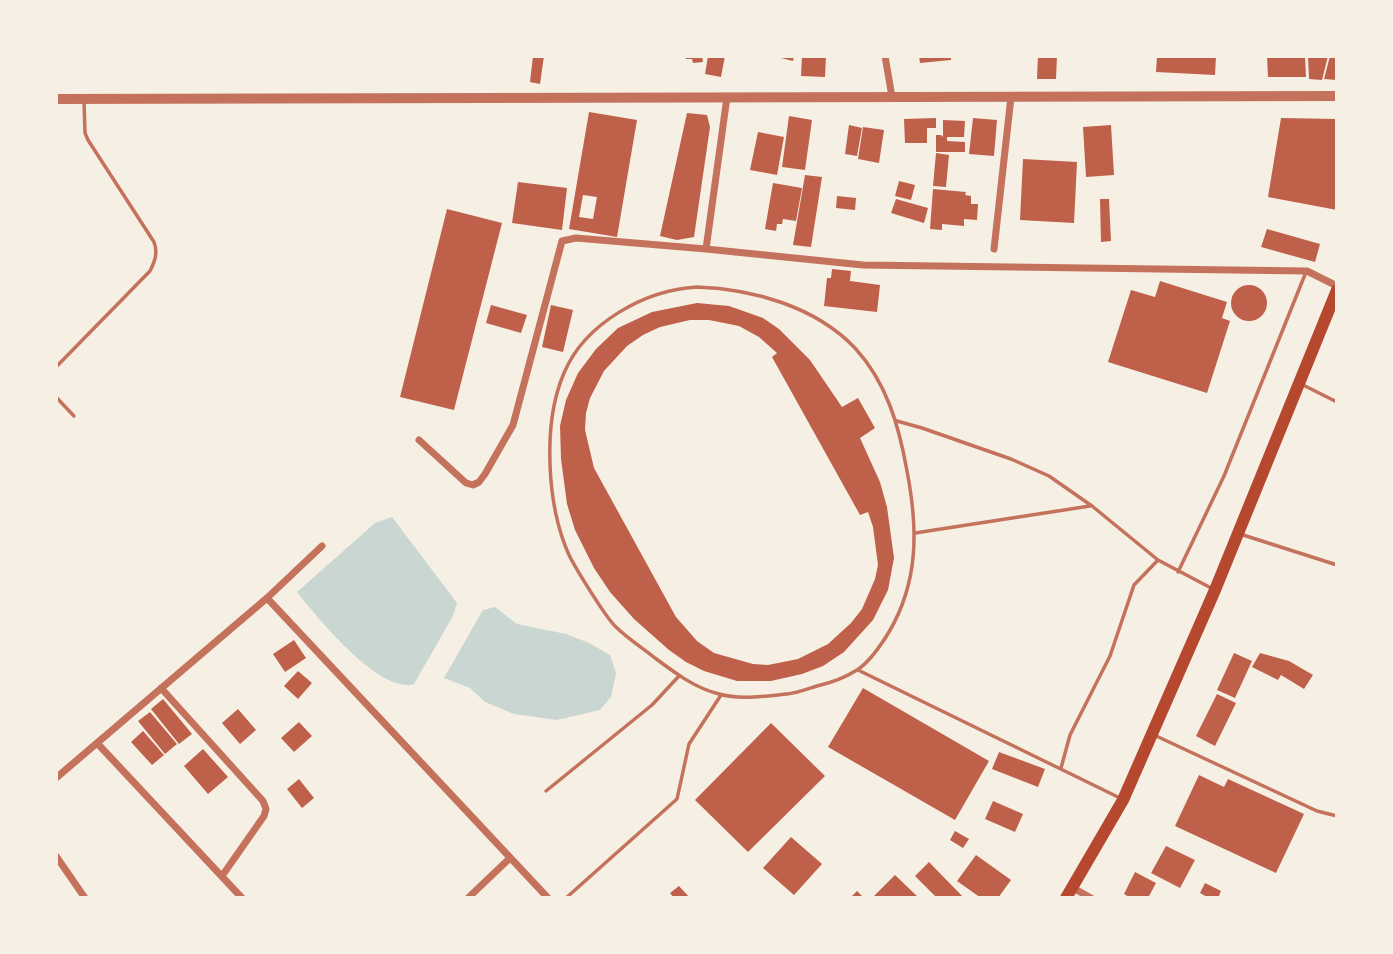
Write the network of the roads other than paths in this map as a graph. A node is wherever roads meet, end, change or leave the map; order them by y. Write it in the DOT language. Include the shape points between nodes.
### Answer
graph roads {
  1 [pos="885,56"];
  2 [pos="1337,96"];
  3 [pos="727,97"];
  4 [pos="891,97"];
  5 [pos="1011,97"];
  6 [pos="56,99"];
  7 [pos="83,99"];
  8 [pos="706,249"];
  9 [pos="995,249"];
  10 [pos="1307,271"];
  11 [pos="1337,288"];
  12 [pos="56,367"];
  13 [pos="1299,383"];
  14 [pos="56,397"];
  15 [pos="1337,402"];
  16 [pos="74,416"];
  17 [pos="897,421"];
  18 [pos="419,440"];
  19 [pos="1092,506"];
  20 [pos="915,533"];
  21 [pos="1238,533"];
  22 [pos="322,546"];
  23 [pos="1157,560"];
  24 [pos="1337,565"];
  25 [pos="1178,572"];
  26 [pos="1215,590"];
  27 [pos="267,598"];
  28 [pos="858,670"];
  29 [pos="679,676"];
  30 [pos="161,688"];
  31 [pos="721,695"];
  32 [pos="1152,734"];
  33 [pos="97,743"];
  34 [pos="1060,769"];
  35 [pos="56,778"];
  36 [pos="546,791"];
  37 [pos="1123,800"];
  38 [pos="1337,816"];
  39 [pos="56,856"];
  40 [pos="510,858"];
  41 [pos="222,876"];
  42 [pos="1069,893"];
  43 [pos="85,898"];
  44 [pos="242,898"];
  45 [pos="468,898"];
  46 [pos="548,898"];
  47 [pos="566,898"];
  48 [pos="1091,898"];
  1 -- 4 [label="street"];
  2 -- 5 [label="street"];
  3 -- 4 [label="street"];
  3 -- 7 [label="street"];
  3 -- 8 [label="street"];
  4 -- 5 [label="street"];
  5 -- 9 [label="street"];
  6 -- 7 [label="street"];
  7 -- 12 [label="lane" via="85,133 155,242 155,261"];
  8 -- 10 [label="street" via="863,265"];
  8 -- 18 [label="street" via="576,238 562,241 513,425 485,474 479,482 466,483"];
  10 -- 11 [label="street"];
  10 -- 25 [label="lane" via="1223,476"];
  11 -- 13 [label="main road"];
  13 -- 15 [label="lane"];
  13 -- 21 [label="main road"];
  14 -- 16 [label="lane"];
  17 -- 19 [label="lane" via="1011,459 1049,476"];
  17 -- 20 [label="lane" via="914,504"];
  17 -- 29 [label="lane" via="887,395 853,347 809,315 754,293 675,288 629,307 587,336 564,372 553,417 550,453 559,523 570,556 614,626"];
  19 -- 20 [label="lane"];
  19 -- 23 [label="lane"];
  20 -- 28 [label="lane" via="908,590 900,613 881,646"];
  21 -- 24 [label="lane"];
  21 -- 26 [label="main road"];
  22 -- 27 [label="street"];
  23 -- 25 [label="lane"];
  23 -- 34 [label="lane" via="1134,585 1110,656 1070,734"];
  25 -- 26 [label="lane"];
  26 -- 32 [label="main road"];
  27 -- 30 [label="street"];
  27 -- 40 [label="street"];
  28 -- 31 [label="lane" via="792,693"];
  28 -- 34 [label="lane"];
  29 -- 31 [label="lane"];
  29 -- 36 [label="lane" via="652,705"];
  30 -- 33 [label="street"];
  30 -- 41 [label="street" via="266,809"];
  31 -- 47 [label="lane" via="689,744 677,799"];
  32 -- 37 [label="main road"];
  32 -- 38 [label="lane" via="1317,811"];
  33 -- 35 [label="street"];
  33 -- 41 [label="street"];
  34 -- 37 [label="lane"];
  37 -- 42 [label="main road"];
  39 -- 43 [label="street"];
  40 -- 45 [label="street"];
  40 -- 46 [label="street"];
  41 -- 44 [label="street"];
  42 -- 48 [label="street"];
}
